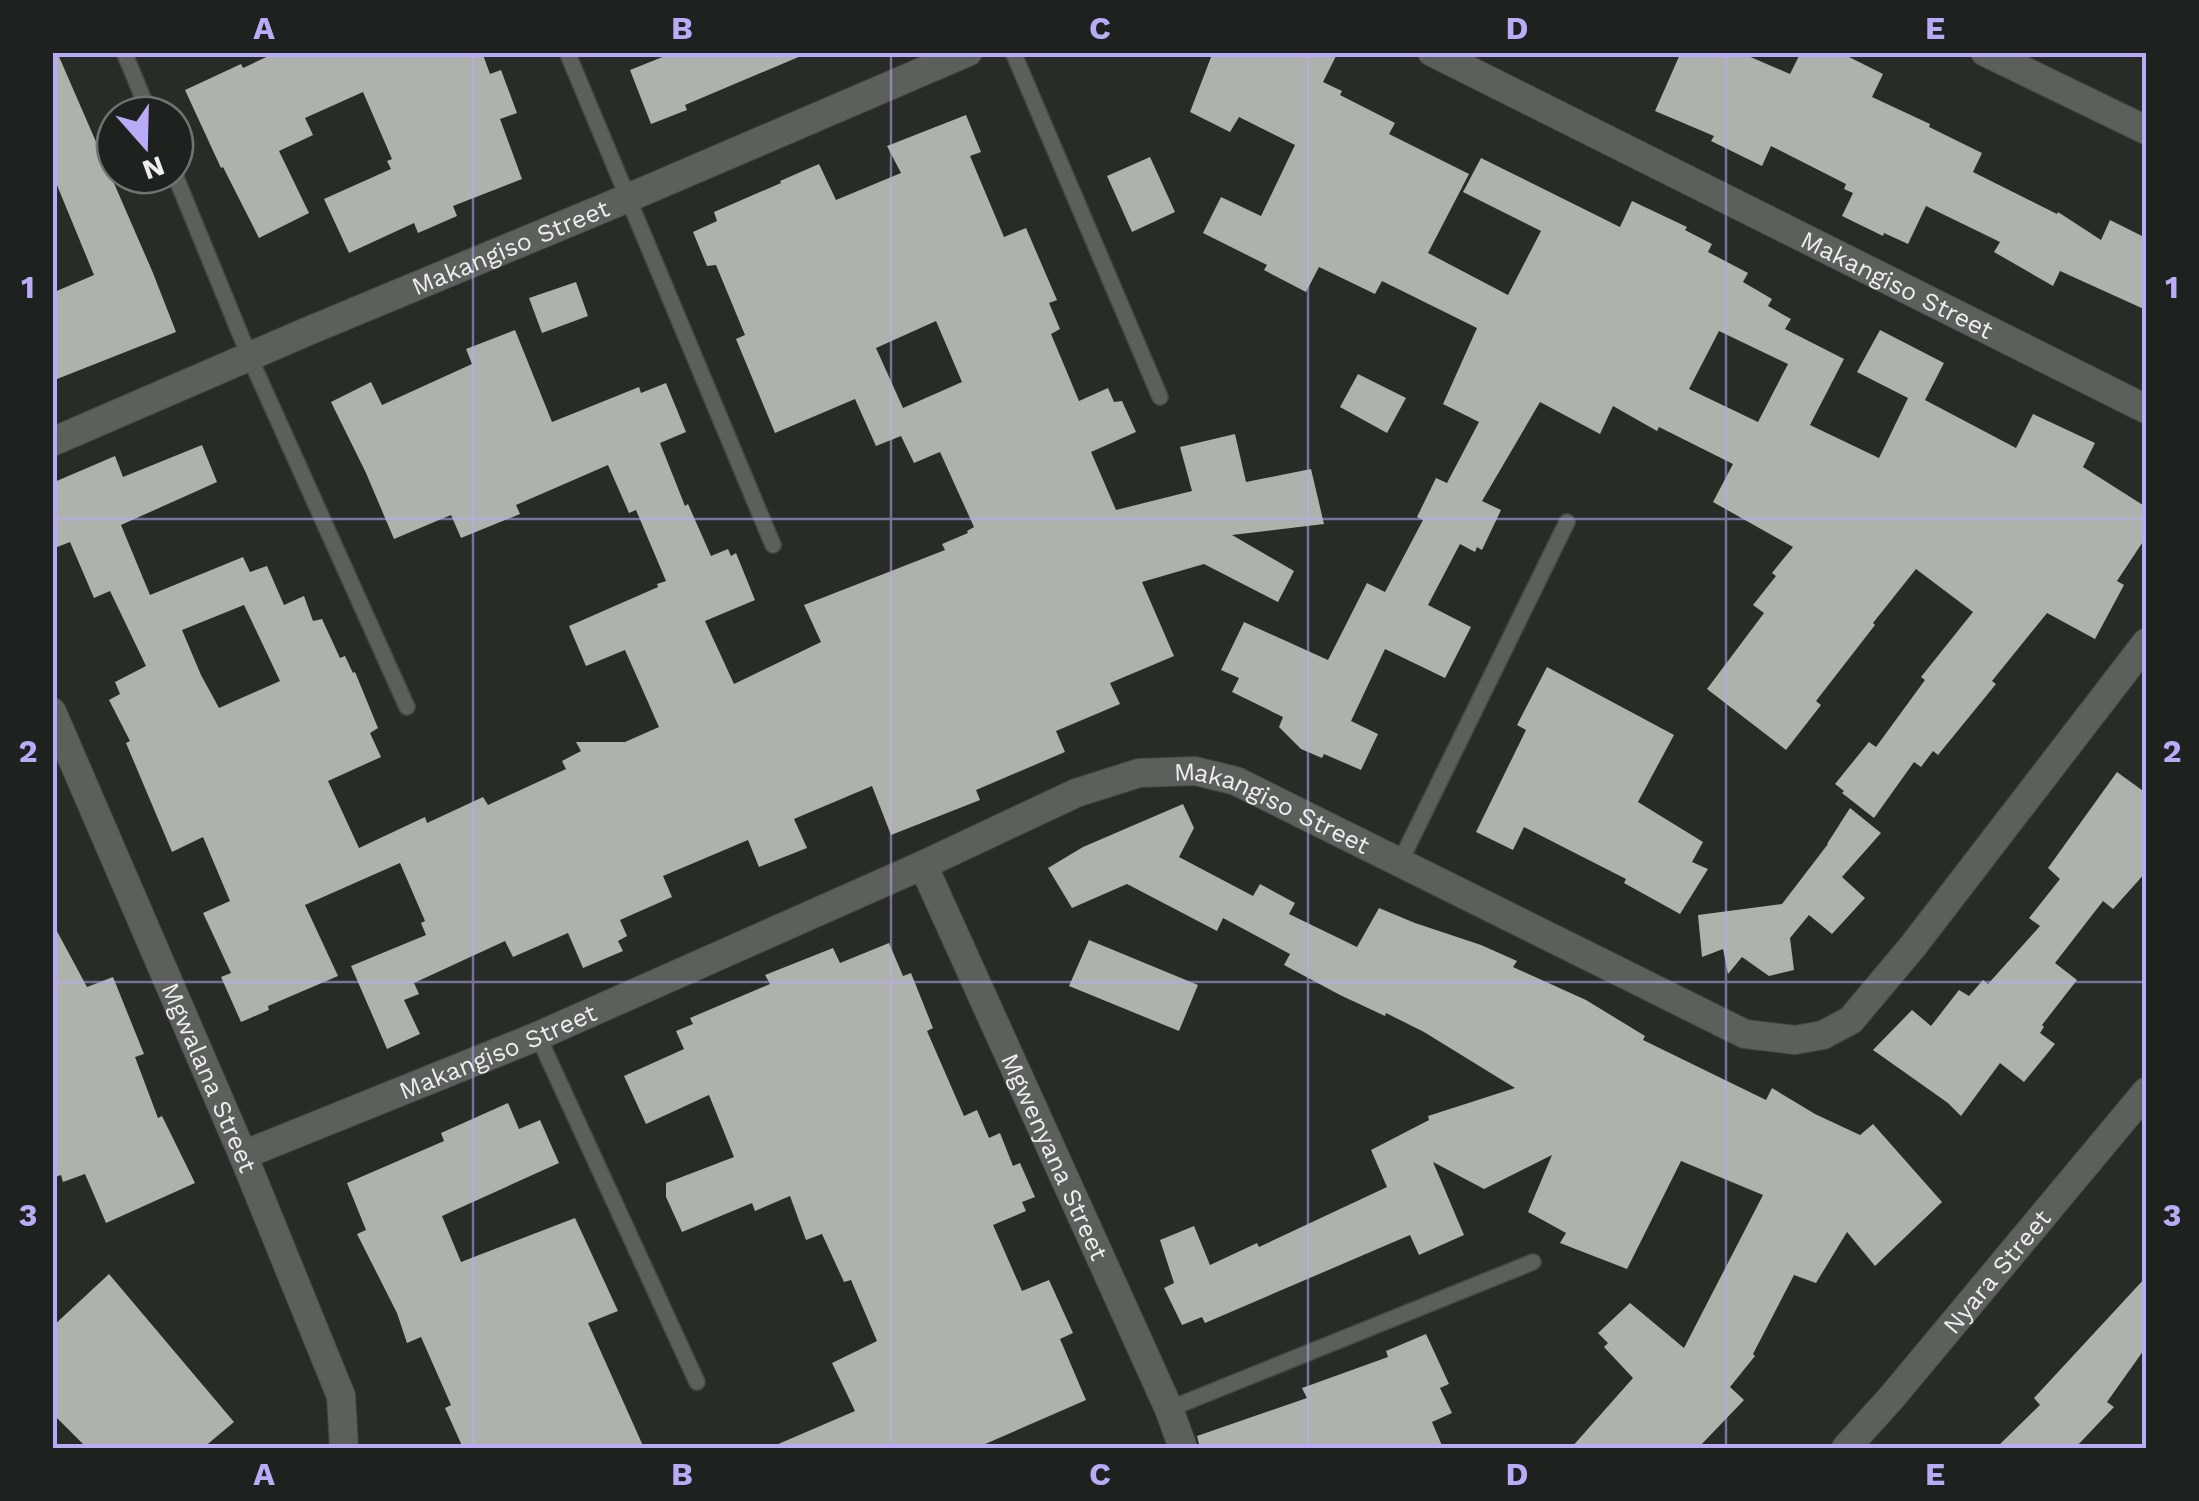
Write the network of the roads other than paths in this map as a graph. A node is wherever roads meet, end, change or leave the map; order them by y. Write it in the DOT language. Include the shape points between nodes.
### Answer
graph roads {
  1 [pos="124,52"];
  2 [pos="567,52"];
  3 [pos="968,52"];
  4 [pos="1012,52"];
  5 [pos="1432,52"];
  6 [pos="1984,52"];
  7 [pos="142,95"];
  8 [pos="2146,130"];
  9 [pos="183,195"];
  10 [pos="628,198"];
  11 [pos="250,358"];
  12 [pos="1160,397"];
  13 [pos="2146,409"];
  14 [pos="52,442"];
  15 [pos="1566,522"];
  16 [pos="774,544"];
  17 [pos="2146,643"];
  18 [pos="408,707"];
  19 [pos="52,712"];
  20 [pos="1400,862"];
  21 [pos="923,864"];
  22 [pos="538,1036"];
  23 [pos="2146,1092"];
  24 [pos="243,1154"];
  25 [pos="1532,1262"];
  26 [pos="696,1382"];
  27 [pos="1169,1409"];
  28 [pos="344,1448"];
  29 [pos="1184,1448"];
  30 [pos="1846,1448"];
  1 -- 7 [label="lane"];
  2 -- 10 [label="lane"];
  3 -- 10 [label="street, Makangiso Street"];
  4 -- 12 [label="lane"];
  5 -- 13 [label="street, Makangiso Street"];
  6 -- 8 [label="street"];
  9 -- 11 [label="lane"];
  10 -- 11 [label="street, Makangiso Street"];
  10 -- 16 [label="lane"];
  11 -- 14 [label="street, Makangiso Street"];
  11 -- 18 [label="lane"];
  15 -- 20 [label="lane"];
  17 -- 20 [label="street, Makangiso Street" via="1912,946 1851,1020 1823,1035 1795,1040 1745,1034"];
  19 -- 24 [label="street, Mgwalana Street"];
  20 -- 21 [label="street, Makangiso Street" via="1236,781 1195,772 1139,773 1076,793"];
  21 -- 22 [label="street, Makangiso Street"];
  21 -- 27 [label="street, Mgwenyana Street"];
  22 -- 24 [label="street, Makangiso Street"];
  22 -- 26 [label="lane"];
  23 -- 30 [label="street, Nyara Street"];
  24 -- 28 [label="street, Mgwalana Street" via="341,1396"];
  25 -- 27 [label="lane"];
  27 -- 29 [label="street, Mgwenyana Street"];
}
